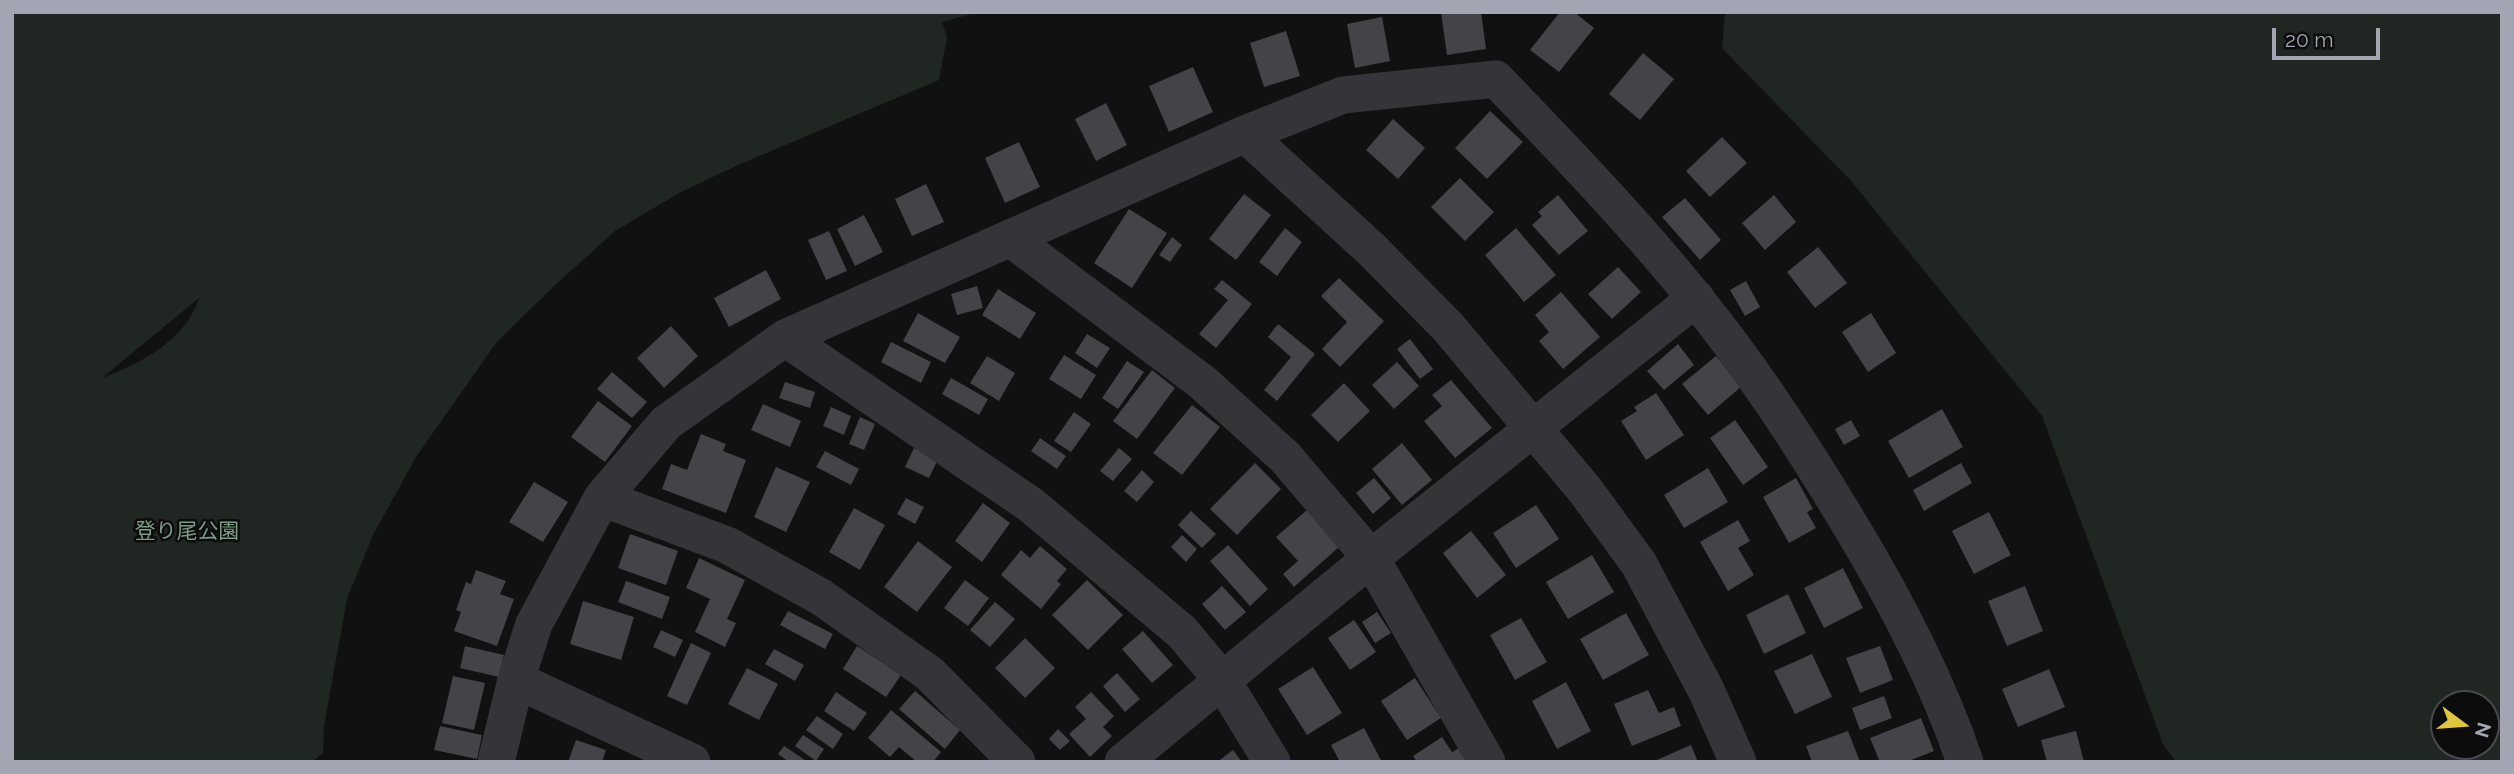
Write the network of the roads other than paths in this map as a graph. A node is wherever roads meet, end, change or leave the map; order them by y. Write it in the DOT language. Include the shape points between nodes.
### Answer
graph roads {
  1 [pos="1245,134"];
  2 [pos="1010,238"];
  3 [pos="1696,298"];
  4 [pos="785,338"];
  5 [pos="1532,428"];
  6 [pos="602,498"];
  7 [pos="1371,558"];
  8 [pos="516,680"];
  9 [pos="1222,680"];
  10 [pos="496,762"];
  11 [pos="692,762"];
  12 [pos="1017,762"];
  13 [pos="1123,762"];
  14 [pos="1272,762"];
  15 [pos="1487,762"];
  16 [pos="1738,762"];
  17 [pos="1965,762"];
  1 -- 2 [label="street"];
  1 -- 3 [label="street" via="1343,95 1496,79"];
  1 -- 5 [label="street" via="1448,327"];
  2 -- 4 [label="street"];
  2 -- 7 [label="street" via="1202,382 1286,457"];
  3 -- 5 [label="street"];
  3 -- 17 [label="street" via="1792,428 1889,588 1950,718"];
  4 -- 6 [label="street" via="666,423"];
  4 -- 9 [label="street" via="1031,505 1182,632"];
  5 -- 7 [label="street"];
  5 -- 16 [label="street" via="1639,564 1706,690"];
  6 -- 8 [label="street" via="534,624"];
  6 -- 12 [label="street" via="727,545 821,597 930,674"];
  7 -- 9 [label="street"];
  7 -- 15 [label="street"];
  8 -- 10 [label="street"];
  8 -- 11 [label="street"];
  9 -- 13 [label="street"];
  9 -- 14 [label="street"];
}
